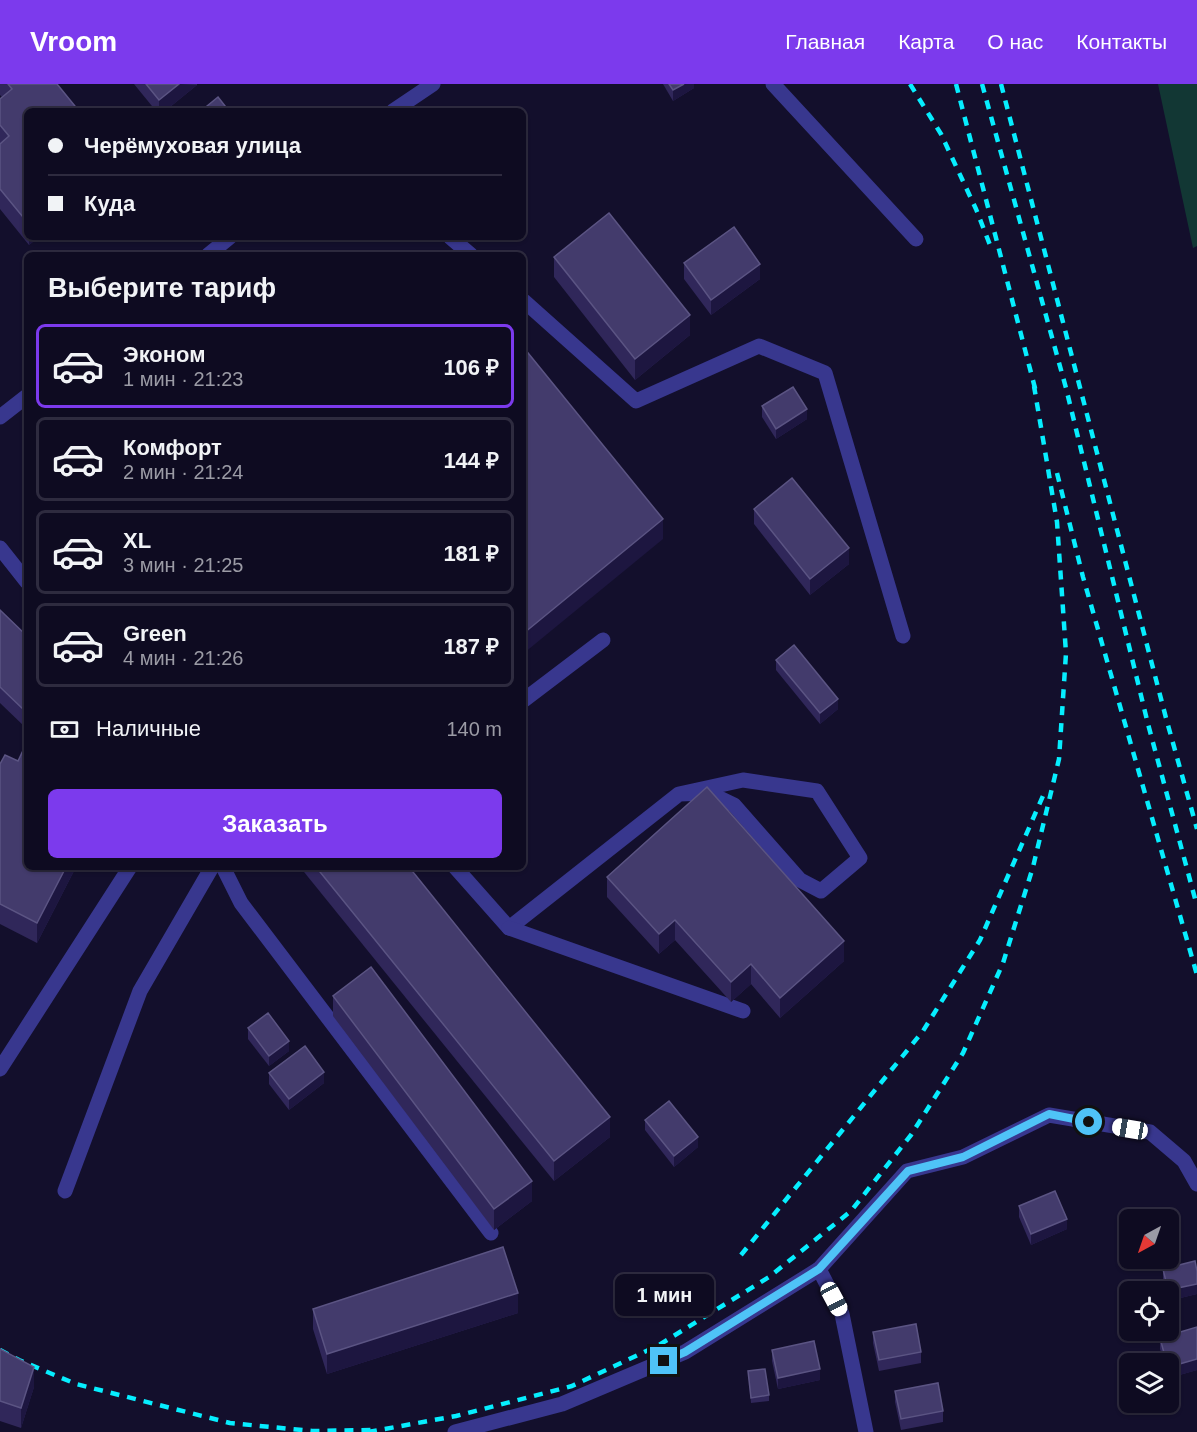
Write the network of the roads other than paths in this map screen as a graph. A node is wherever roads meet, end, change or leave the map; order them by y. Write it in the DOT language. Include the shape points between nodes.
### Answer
graph roads {
  1 [pos="433,84"];
  2 [pos="773,84"];
  3 [pos="397,108"];
  4 [pos="916,239"];
  5 [pos="226,240"];
  6 [pos="454,240"];
  7 [pos="212,252"];
  8 [pos="468,252"];
  9 [pos="526,304"];
  10 [pos="24,398"];
  11 [pos="0,417"];
  12 [pos="0,548"];
  13 [pos="24,578"];
  14 [pos="903,636"];
  15 [pos="603,640"];
  16 [pos="526,698"];
  17 [pos="679,794"];
  18 [pos="128,870"];
  19 [pos="210,870"];
  20 [pos="224,870"];
  21 [pos="458,870"];
  22 [pos="509,928"];
  23 [pos="743,1011"];
  24 [pos="0,1069"];
  25 [pos="1197,1184"];
  26 [pos="65,1191"];
  27 [pos="491,1233"];
  28 [pos="819,1269"];
  29 [pos="455,1432"];
  30 [pos="866,1432"];
  1 -- 3 [label="street"];
  2 -- 4 [label="street"];
  5 -- 7 [label="street"];
  6 -- 8 [label="street"];
  9 -- 14 [label="street" via="636,401 759,346 825,373"];
  10 -- 11 [label="street"];
  12 -- 13 [label="street"];
  15 -- 16 [label="street"];
  17 -- 17 [label="street" via="743,780 817,791 860,858 820,891 800,879 734,805 709,793"];
  17 -- 22 [label="street"];
  18 -- 24 [label="street"];
  19 -- 26 [label="street" via="140,991"];
  20 -- 27 [label="street" via="241,903"];
  21 -- 22 [label="street"];
  22 -- 23 [label="street"];
  25 -- 28 [label="street" via="1184,1161 1150,1132 1049,1114 963,1157 908,1171"];
  28 -- 29 [label="street" via="685,1352 562,1404"];
  28 -- 30 [label="street" via="842,1314"];
}
